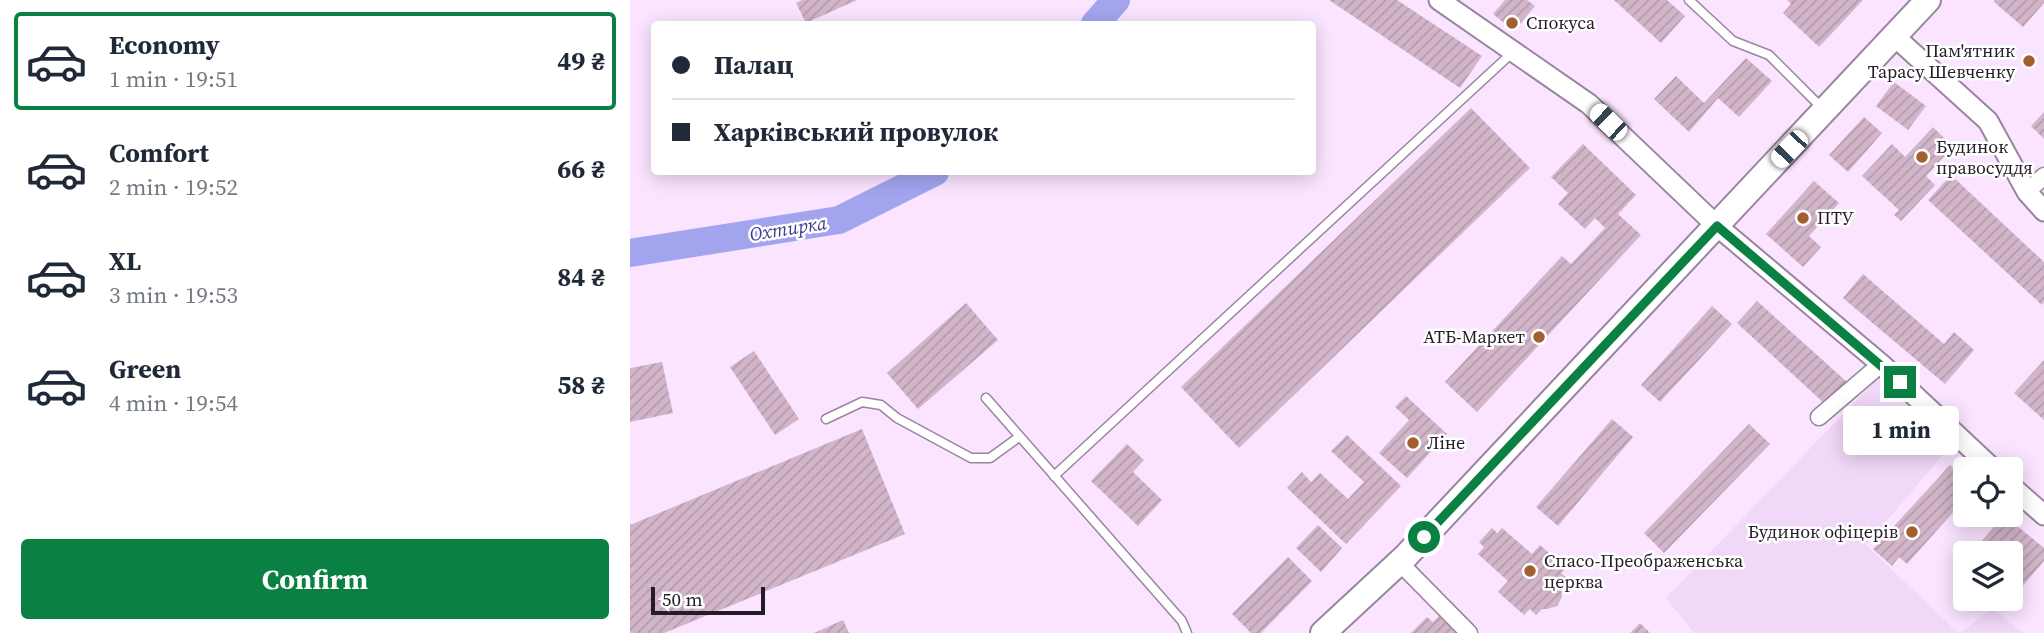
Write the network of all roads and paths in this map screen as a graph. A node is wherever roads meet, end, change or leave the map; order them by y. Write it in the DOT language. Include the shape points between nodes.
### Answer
graph roads {
  1 [pos="1439,0"];
  2 [pos="1689,0"];
  3 [pos="1928,0"];
  4 [pos="1894,35"];
  5 [pos="1513,52"];
  6 [pos="1825,111"];
  7 [pos="2044,176"];
  8 [pos="2027,192"];
  9 [pos="2044,211"];
  10 [pos="1717,226"];
  11 [pos="1881,364"];
  12 [pos="986,398"];
  13 [pos="1819,417"];
  14 [pos="826,419"];
  15 [pos="1019,437"];
  16 [pos="1980,457"];
  17 [pos="1054,476"];
  18 [pos="2023,497"];
  19 [pos="2044,515"];
  20 [pos="1399,562"];
  21 [pos="1186,633"];
  22 [pos="1323,633"];
  23 [pos="1469,633"];
  1 -- 5 [label="street"];
  2 -- 6 [label="lane" via="1733,41 1769,55"];
  3 -- 4 [label="main road"];
  4 -- 6 [label="main road"];
  4 -- 8 [label="street" via="1988,121"];
  5 -- 10 [label="street" via="1588,104"];
  5 -- 17 [label="lane"];
  6 -- 10 [label="main road"];
  7 -- 8 [label="street"];
  8 -- 9 [label="street"];
  10 -- 11 [label="street"];
  10 -- 20 [label="main road"];
  11 -- 13 [label="street"];
  11 -- 16 [label="street"];
  12 -- 15 [label="lane"];
  14 -- 15 [label="lane" via="862,402 881,405 971,458 990,458"];
  15 -- 17 [label="lane"];
  17 -- 21 [label="lane" via="1182,621"];
  18 -- 19 [label="street"];
  20 -- 22 [label="main road"];
  20 -- 23 [label="street"];
}
